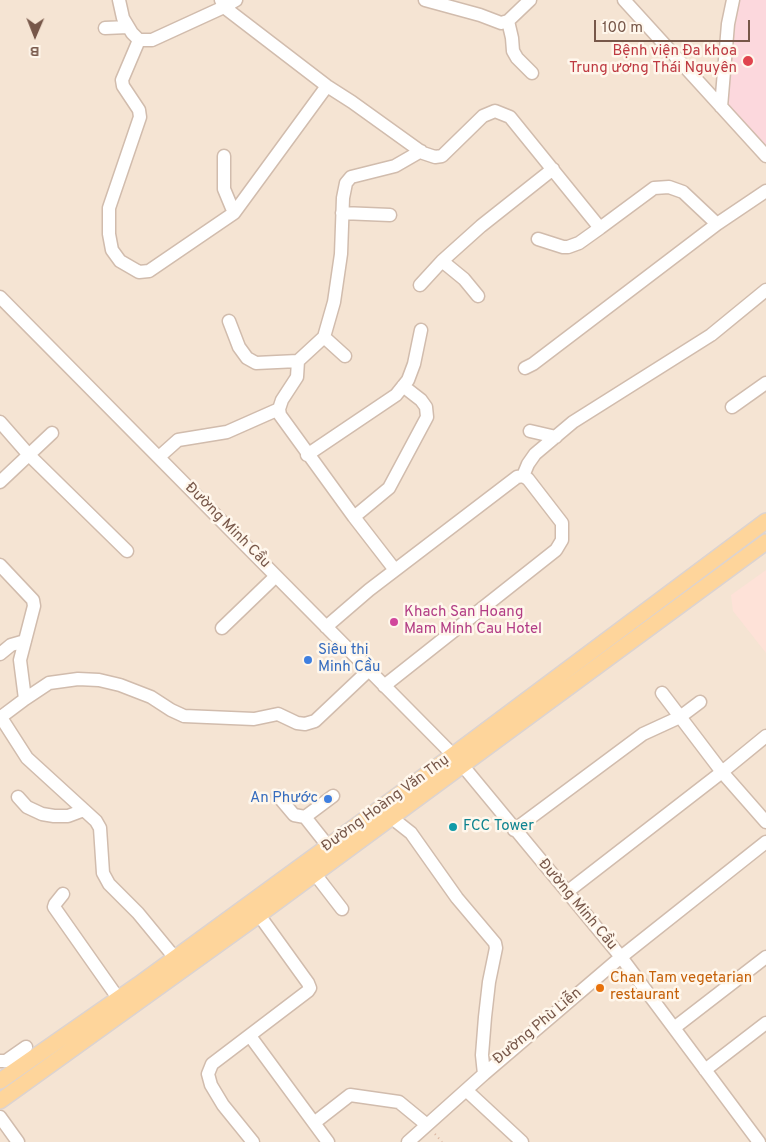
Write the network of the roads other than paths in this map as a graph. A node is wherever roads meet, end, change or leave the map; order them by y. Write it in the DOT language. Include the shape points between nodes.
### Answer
graph roads {
  1 [pos="119,0"];
  2 [pos="236,0"];
  3 [pos="425,0"];
  4 [pos="530,0"];
  5 [pos="624,0"];
  6 [pos="733,0"];
  7 [pos="223,4"];
  8 [pos="508,21"];
  9 [pos="128,27"];
  10 [pos="105,28"];
  11 [pos="139,40"];
  12 [pos="532,73"];
  13 [pos="327,86"];
  14 [pos="720,107"];
  15 [pos="421,151"];
  16 [pos="224,156"];
  17 [pos="766,156"];
  18 [pos="553,169"];
  19 [pos="766,191"];
  20 [pos="342,212"];
  21 [pos="234,213"];
  22 [pos="390,215"];
  23 [pos="717,224"];
  24 [pos="600,228"];
  25 [pos="538,239"];
  26 [pos="442,261"];
  27 [pos="420,286"];
  28 [pos="766,290"];
  29 [pos="478,296"];
  30 [pos="0,297"];
  31 [pos="229,321"];
  32 [pos="421,330"];
  33 [pos="324,337"];
  34 [pos="345,356"];
  35 [pos="298,361"];
  36 [pos="525,368"];
  37 [pos="766,383"];
  38 [pos="403,386"];
  39 [pos="732,407"];
  40 [pos="279,409"];
  41 [pos="0,422"];
  42 [pos="530,431"];
  43 [pos="52,433"];
  44 [pos="556,437"];
  45 [pos="307,454"];
  46 [pos="29,455"];
  47 [pos="159,458"];
  48 [pos="523,476"];
  49 [pos="0,482"];
  50 [pos="354,517"];
  51 [pos="766,521"];
  52 [pos="766,542"];
  53 [pos="127,551"];
  54 [pos="0,565"];
  55 [pos="703,568"];
  56 [pos="395,570"];
  57 [pos="276,576"];
  58 [pos="713,582"];
  59 [pos="326,627"];
  60 [pos="222,628"];
  61 [pos="24,641"];
  62 [pos="0,654"];
  63 [pos="369,670"];
  64 [pos="384,686"];
  65 [pos="662,693"];
  66 [pos="25,699"];
  67 [pos="700,702"];
  68 [pos="0,716"];
  69 [pos="680,717"];
  70 [pos="4,733"];
  71 [pos="766,736"];
  72 [pos="458,761"];
  73 [pos="722,772"];
  74 [pos="278,796"];
  75 [pos="334,796"];
  76 [pos="18,797"];
  77 [pos="84,810"];
  78 [pos="305,817"];
  79 [pos="392,818"];
  80 [pos="766,822"];
  81 [pos="514,830"];
  82 [pos="766,842"];
  83 [pos="328,846"];
  84 [pos="315,874"];
  85 [pos="567,892"];
  86 [pos="63,894"];
  87 [pos="342,909"];
  88 [pos="251,915"];
  89 [pos="766,957"];
  90 [pos="175,958"];
  91 [pos="621,958"];
  92 [pos="118,998"];
  93 [pos="766,1023"];
  94 [pos="674,1028"];
  95 [pos="250,1036"];
  96 [pos="27,1048"];
  97 [pos="0,1061"];
  98 [pos="705,1070"];
  99 [pos="42,1071"];
  100 [pos="484,1074"];
  101 [pos="0,1081"];
  102 [pos="466,1090"];
  103 [pos="0,1101"];
  104 [pos="0,1117"];
  105 [pos="314,1123"];
  106 [pos="427,1125"];
  107 [pos="18,1142"];
  108 [pos="253,1142"];
  109 [pos="328,1142"];
  110 [pos="408,1142"];
  111 [pos="522,1142"];
  112 [pos="759,1142"];
  1 -- 9 [label="street"];
  2 -- 7 [label="street"];
  3 -- 8 [label="street" via="480,14 501,23"];
  4 -- 8 [label="street"];
  5 -- 14 [label="street"];
  6 -- 14 [label="street"];
  7 -- 11 [label="street" via="152,40"];
  7 -- 13 [label="street"];
  8 -- 12 [label="street" via="513,51"];
  9 -- 10 [label="street"];
  9 -- 11 [label="street"];
  11 -- 21 [label="street" via="122,80 140,117 109,208 112,250 133,270 149,271"];
  13 -- 15 [label="street"];
  13 -- 21 [label="street"];
  14 -- 17 [label="street"];
  15 -- 18 [label="street" via="435,157 442,156 483,116 495,111 510,117"];
  15 -- 20 [label="street" via="395,166 351,177 346,183"];
  16 -- 21 [label="street" via="224,189"];
  18 -- 24 [label="street"];
  18 -- 26 [label="street"];
  19 -- 23 [label="street"];
  20 -- 22 [label="street"];
  20 -- 33 [label="street" via="341,254 334,302"];
  23 -- 24 [label="street" via="683,192 669,187 654,188"];
  23 -- 36 [label="street"];
  24 -- 25 [label="street" via="579,244 568,247"];
  26 -- 27 [label="street"];
  26 -- 29 [label="street"];
  28 -- 44 [label="street" via="711,335 573,422"];
  30 -- 47 [label="street, Đường Minh Cầu"];
  31 -- 35 [label="street" via="239,347 256,363"];
  32 -- 38 [label="street" via="414,364"];
  33 -- 34 [label="street"];
  33 -- 35 [label="street"];
  35 -- 40 [label="street" via="297,377"];
  37 -- 39 [label="street"];
  38 -- 45 [label="street" via="396,395"];
  38 -- 50 [label="street" via="421,400 427,417 389,488"];
  40 -- 45 [label="street"];
  40 -- 47 [label="street" via="227,432 178,440"];
  41 -- 46 [label="street"];
  42 -- 44 [label="street"];
  43 -- 46 [label="street"];
  44 -- 48 [label="street" via="535,454"];
  45 -- 50 [label="street"];
  46 -- 49 [label="street"];
  46 -- 53 [label="street"];
  47 -- 57 [label="street, Đường Minh Cầu"];
  48 -- 56 [label="street" via="517,477"];
  48 -- 64 [label="street" via="562,523 562,540 556,550"];
  50 -- 56 [label="street"];
  51 -- 55 [label="main road, Đường Hoàng Văn Thụ"];
  52 -- 58 [label="main road, Đường Hoàng Văn Thụ"];
  54 -- 61 [label="street" via="33,600 32,618"];
  55 -- 58 [label="main road"];
  55 -- 72 [label="main road, Đường Hoàng Văn Thụ"];
  56 -- 59 [label="street"];
  57 -- 59 [label="street, Đường Minh Cầu"];
  57 -- 60 [label="street"];
  58 -- 72 [label="main road, Đường Hoàng Văn Thụ"];
  59 -- 63 [label="street, Đường Minh Cầu"];
  61 -- 62 [label="street"];
  61 -- 66 [label="street" via="20,660"];
  63 -- 64 [label="street, Đường Minh Cầu"];
  63 -- 66 [label="street" via="315,721 305,724 278,714 254,719 184,716 151,697 99,680 49,683"];
  64 -- 72 [label="street, Đường Minh Cầu"];
  65 -- 69 [label="street"];
  66 -- 68 [label="street"];
  67 -- 69 [label="street"];
  68 -- 70 [label="street"];
  69 -- 73 [label="street"];
  69 -- 81 [label="street" via="643,734"];
  70 -- 77 [label="street"];
  71 -- 73 [label="street"];
  72 -- 79 [label="main road, Đường Hoàng Văn Thụ"];
  72 -- 81 [label="street, Đường Minh Cầu"];
  72 -- 83 [label="main road, Đường Hoàng Văn Thụ"];
  73 -- 80 [label="street"];
  73 -- 85 [label="street"];
  74 -- 78 [label="street" via="294,815"];
  75 -- 78 [label="street"];
  76 -- 77 [label="street" via="27,807 42,814 68,816"];
  77 -- 90 [label="street" via="100,828 103,873 109,884"];
  78 -- 83 [label="street"];
  79 -- 84 [label="main road, Đường Hoàng Văn Thụ"];
  79 -- 100 [label="street" via="414,838 457,898 495,943 484,1016"];
  81 -- 85 [label="street, Đường Minh Cầu"];
  82 -- 91 [label="street, Đường Phù Liễn"];
  83 -- 88 [label="main road, Đường Hoàng Văn Thụ"];
  84 -- 87 [label="street"];
  84 -- 88 [label="main road, Đường Hoàng Văn Thụ"];
  85 -- 91 [label="street, Đường Minh Cầu"];
  86 -- 92 [label="street" via="54,907"];
  88 -- 90 [label="main road, Đường Hoàng Văn Thụ"];
  88 -- 95 [label="street" via="310,988"];
  88 -- 99 [label="main road, Đường Hoàng Văn Thụ"];
  89 -- 94 [label="street"];
  90 -- 92 [label="main road, Đường Hoàng Văn Thụ"];
  91 -- 94 [label="street, Đường Minh Cầu"];
  91 -- 100 [label="street, Đường Phù Liễn"];
  92 -- 96 [label="main road, Đường Hoàng Văn Thụ"];
  93 -- 98 [label="street"];
  94 -- 98 [label="street, Đường Minh Cầu"];
  95 -- 105 [label="street"];
  95 -- 108 [label="street" via="212,1064 208,1074 223,1105"];
  96 -- 97 [label="street" via="6,1061"];
  96 -- 99 [label="main road"];
  96 -- 101 [label="main road, Đường Hoàng Văn Thụ"];
  98 -- 112 [label="street, Đường Minh Cầu"];
  99 -- 103 [label="main road, Đường Hoàng Văn Thụ"];
  100 -- 102 [label="street, Đường Phù Liễn"];
  102 -- 106 [label="street, Đường Phù Liễn"];
  102 -- 111 [label="street"];
  104 -- 107 [label="street"];
  105 -- 106 [label="street" via="350,1094 399,1102"];
  105 -- 109 [label="street"];
  106 -- 110 [label="street, Đường Phù Liễn"];
}
